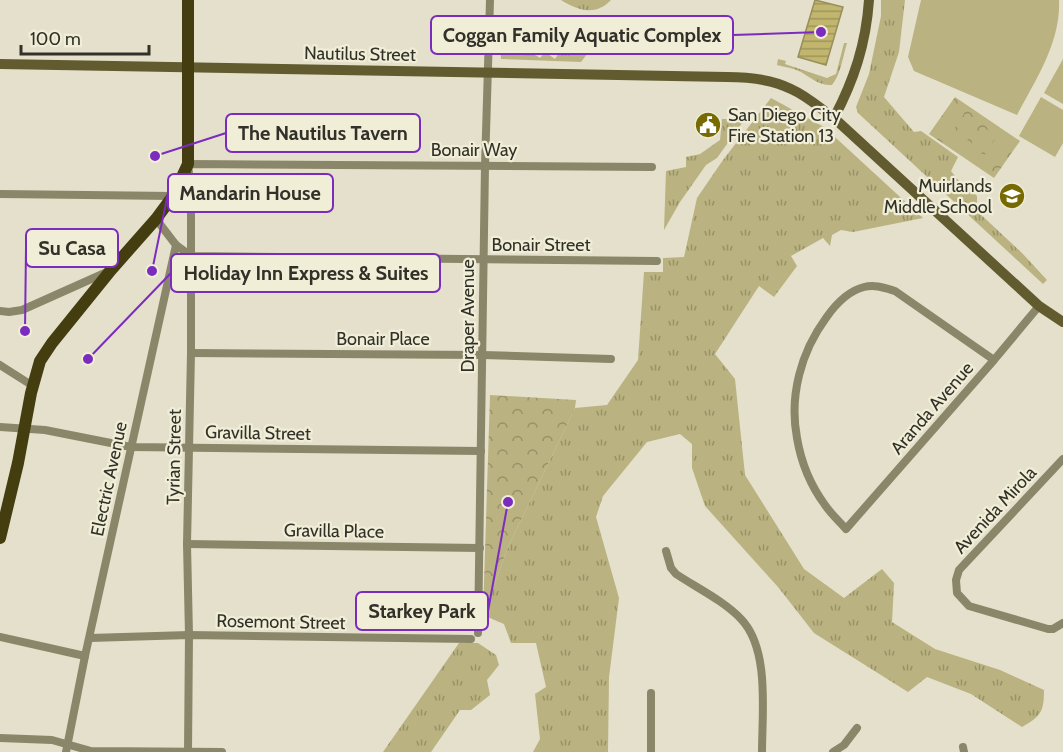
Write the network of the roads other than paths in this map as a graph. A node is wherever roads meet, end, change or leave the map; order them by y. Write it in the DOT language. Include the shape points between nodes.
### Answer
graph roads {
  1 [pos="188,0"];
  2 [pos="490,0"];
  3 [pos="869,0"];
  4 [pos="0,64"];
  5 [pos="187,67"];
  6 [pos="488,72"];
  7 [pos="834,118"];
  8 [pos="188,165"];
  9 [pos="485,166"];
  10 [pos="652,167"];
  11 [pos="0,194"];
  12 [pos="173,196"];
  13 [pos="156,219"];
  14 [pos="176,245"];
  15 [pos="191,256"];
  16 [pos="483,260"];
  17 [pos="657,261"];
  18 [pos="111,270"];
  19 [pos="1039,306"];
  20 [pos="0,311"];
  21 [pos="1063,322"];
  22 [pos="191,353"];
  23 [pos="483,355"];
  24 [pos="611,359"];
  25 [pos="994,360"];
  26 [pos="0,365"];
  27 [pos="33,386"];
  28 [pos="0,427"];
  29 [pos="25,428"];
  30 [pos="131,447"];
  31 [pos="189,447"];
  32 [pos="481,451"];
  33 [pos="1063,459"];
  34 [pos="1,533"];
  35 [pos="187,543"];
  36 [pos="480,548"];
  37 [pos="666,551"];
  38 [pos="1063,623"];
  39 [pos="478,633"];
  40 [pos="189,635"];
  41 [pos="0,637"];
  42 [pos="90,638"];
  43 [pos="471,639"];
  44 [pos="85,656"];
  45 [pos="651,693"];
  46 [pos="857,728"];
  47 [pos="0,738"];
  48 [pos="67,748"];
  49 [pos="188,751"];
  50 [pos="222,752"];
  51 [pos="651,752"];
  52 [pos="762,752"];
  53 [pos="833,752"];
  1 -- 5 [label="main road"];
  2 -- 6 [label="street, Draper Avenue"];
  3 -- 7 [label="main road" via="860,57"];
  4 -- 5 [label="main road, Nautilus Street"];
  5 -- 6 [label="main road, Nautilus Street"];
  5 -- 8 [label="main road"];
  6 -- 7 [label="main road, Nautilus Street" via="747,77 791,88"];
  6 -- 9 [label="street, Draper Avenue"];
  7 -- 19 [label="main road, Nautilus Street"];
  8 -- 9 [label="street, Bonair Way"];
  8 -- 12 [label="main road"];
  8 -- 15 [label="street, Tyrian Street"];
  9 -- 10 [label="street, Bonair Way"];
  9 -- 16 [label="street, Draper Avenue"];
  11 -- 12 [label="street"];
  12 -- 13 [label="main road"];
  13 -- 14 [label="street"];
  13 -- 18 [label="main road"];
  14 -- 15 [label="street"];
  14 -- 30 [label="street, Electric Avenue"];
  15 -- 16 [label="street, Bonair Street"];
  15 -- 22 [label="street, Tyrian Street"];
  16 -- 17 [label="street, Bonair Street"];
  16 -- 23 [label="street, Draper Avenue"];
  18 -- 20 [label="street" via="22,310"];
  18 -- 27 [label="main road" via="45,353"];
  19 -- 21 [label="main road, Nautilus Street"];
  19 -- 25 [label="street, Aranda Avenue"];
  22 -- 23 [label="street, Bonair Place"];
  22 -- 31 [label="street, Tyrian Street"];
  23 -- 24 [label="street, Bonair Place"];
  23 -- 32 [label="street, Draper Avenue"];
  25 -- 25 [label="street, Aranda Avenue" via="904,296 882,286 866,286 835,305 806,351 793,408 808,478 824,505 846,529"];
  26 -- 27 [label="street"];
  27 -- 29 [label="main road"];
  28 -- 29 [label="street, Gravilla Street"];
  29 -- 30 [label="street, Gravilla Street"];
  29 -- 34 [label="main road"];
  30 -- 31 [label="street, Gravilla Street"];
  30 -- 42 [label="street, Electric Avenue"];
  31 -- 32 [label="street, Gravilla Street"];
  31 -- 35 [label="street, Tyrian Street"];
  32 -- 36 [label="street, Draper Avenue"];
  33 -- 38 [label="street, Avenida Mirola" via="959,570 956,579 957,593 969,606 1048,629"];
  35 -- 36 [label="street, Gravilla Place"];
  35 -- 40 [label="street, Tyrian Street"];
  36 -- 39 [label="street, Draper Avenue"];
  37 -- 52 [label="street" via="670,568 676,574 727,607 751,632 762,677"];
  40 -- 42 [label="street, Rosemont Street"];
  40 -- 43 [label="street, Rosemont Street"];
  40 -- 49 [label="street, Tyrian Street"];
  41 -- 44 [label="street"];
  42 -- 44 [label="street, Electric Avenue"];
  44 -- 48 [label="street, Electric Avenue"];
  45 -- 51 [label="street"];
  46 -- 53 [label="street"];
  47 -- 48 [label="street" via="52,740"];
  48 -- 49 [label="street"];
  49 -- 50 [label="street"];
}
